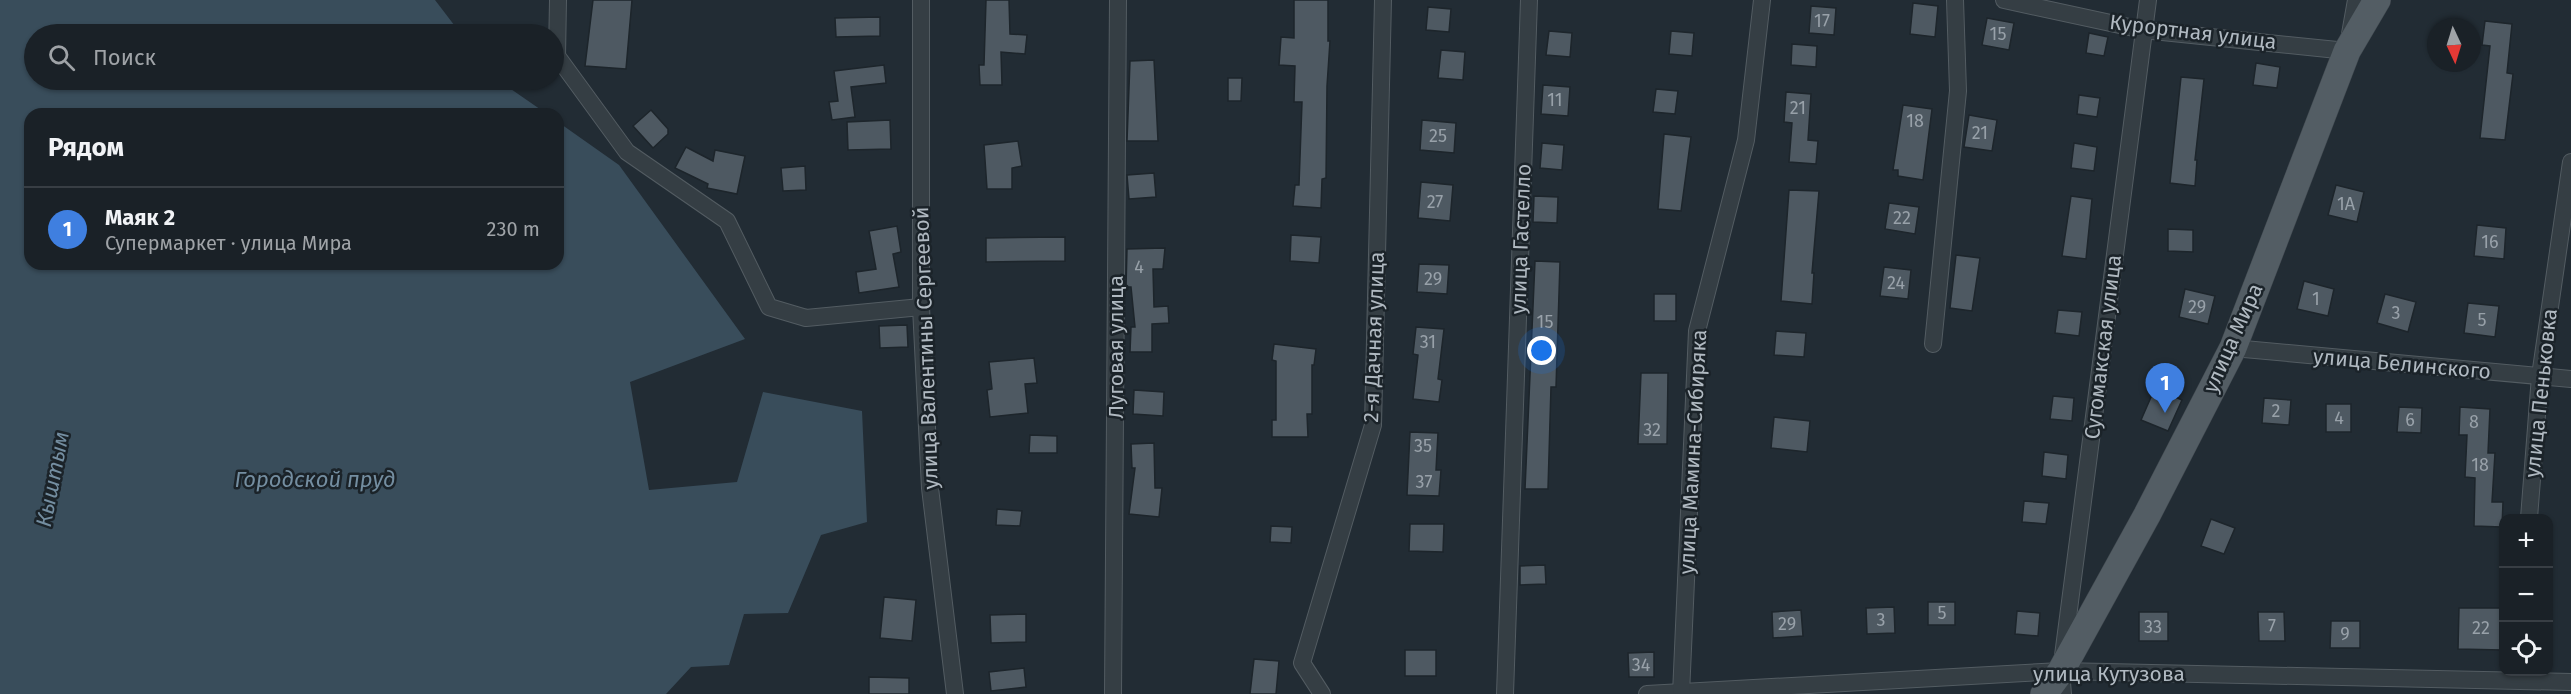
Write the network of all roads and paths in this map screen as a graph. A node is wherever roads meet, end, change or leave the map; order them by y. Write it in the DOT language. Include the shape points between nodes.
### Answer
graph roads {
  1 [pos="558,0"];
  2 [pos="921,0"];
  3 [pos="1118,0"];
  4 [pos="1383,0"];
  5 [pos="1529,0"];
  6 [pos="1762,0"];
  7 [pos="1955,0"];
  8 [pos="2004,0"];
  9 [pos="2148,0"];
  10 [pos="2356,0"];
  11 [pos="2377,0"];
  12 [pos="558,24"];
  13 [pos="2143,30"];
  14 [pos="2347,51"];
  15 [pos="564,66"];
  16 [pos="2571,162"];
  17 [pos="921,307"];
  18 [pos="1933,344"];
  19 [pos="2233,348"];
  20 [pos="2540,376"];
  21 [pos="2571,379"];
  22 [pos="2529,514"];
  23 [pos="2571,682"];
  24 [pos="2062,683"];
  25 [pos="2517,683"];
  26 [pos="1681,693"];
  27 [pos="955,694"];
  28 [pos="1113,694"];
  29 [pos="1322,694"];
  30 [pos="1505,694"];
  31 [pos="1647,694"];
  32 [pos="2044,694"];
  1 -- 12 [label="street"];
  2 -- 17 [label="street, улица Валентины Сергеевой"];
  3 -- 28 [label="street, Луговая улица"];
  4 -- 29 [label="street, 2-я Дачная улица" via="1373,425 1302,663"];
  5 -- 30 [label="street, улица Гастелло"];
  6 -- 26 [label="street, улица Мамина-Сибиряка" via="1746,140 1697,331"];
  7 -- 18 [label="street" via="1958,91"];
  8 -- 13 [label="street, Курортная улица"];
  9 -- 13 [label="street, Сугомакская улица"];
  10 -- 14 [label="street"];
  11 -- 14 [label="main road, улица Мира"];
  13 -- 14 [label="street, Курортная улица"];
  13 -- 24 [label="street, Сугомакская улица"];
  14 -- 19 [label="main road, улица Мира"];
  15 -- 17 [label="street" via="627,152 727,221 769,307 806,318"];
  16 -- 20 [label="street, улица Пеньковка"];
  17 -- 27 [label="street, улица Валентины Сергеевой" via="930,488"];
  19 -- 20 [label="street, улица Белинского"];
  19 -- 24 [label="main road, улица Мира"];
  20 -- 21 [label="street, улица Белинского"];
  20 -- 22 [label="street, улица Пеньковка"];
  23 -- 25 [label="street, улица Кутузова"];
  24 -- 25 [label="street, улица Кутузова"];
  24 -- 26 [label="street, улица Кутузова"];
  24 -- 32 [label="main road, улица Мира"];
  26 -- 31 [label="street, улица Кутузова"];
}
